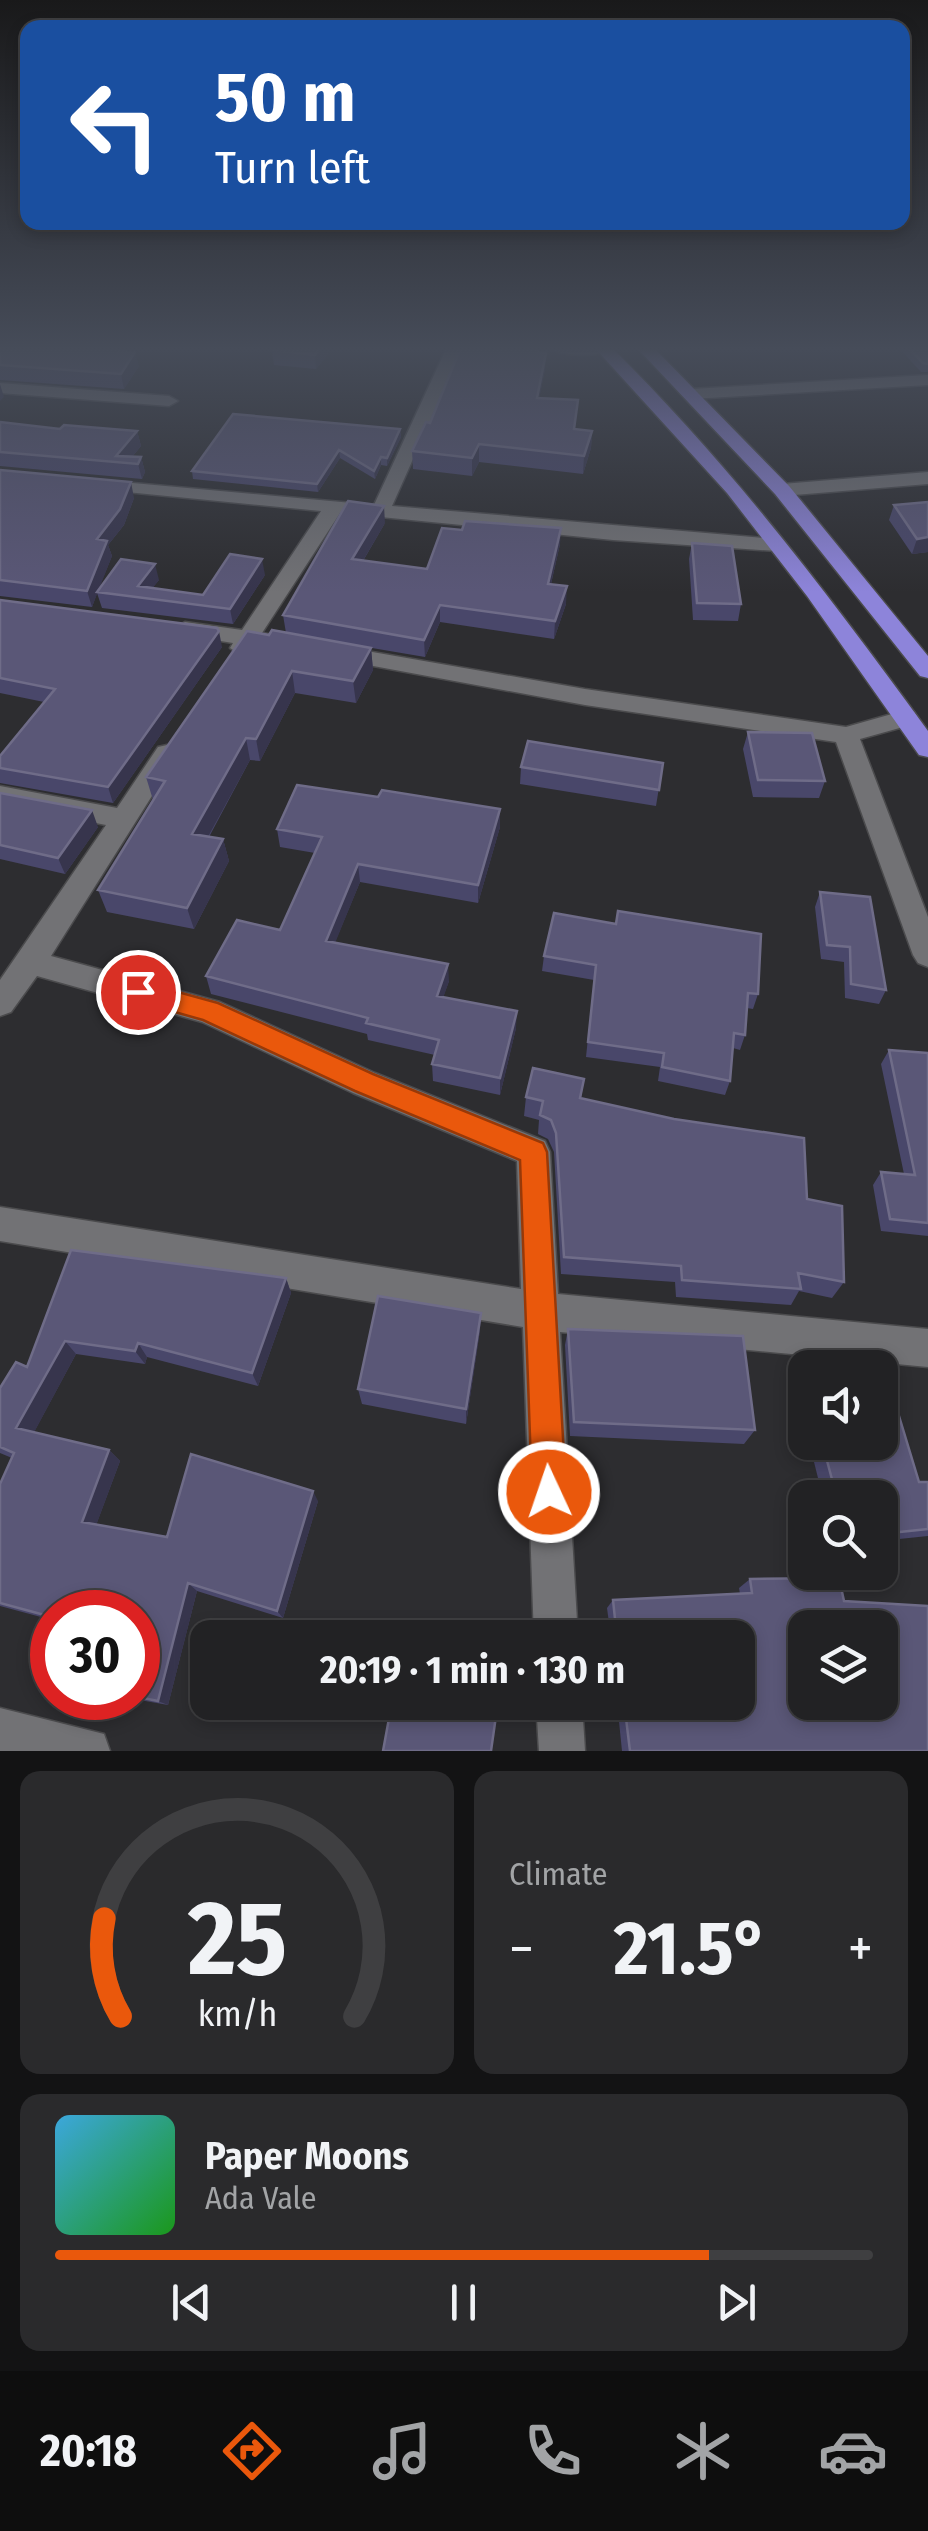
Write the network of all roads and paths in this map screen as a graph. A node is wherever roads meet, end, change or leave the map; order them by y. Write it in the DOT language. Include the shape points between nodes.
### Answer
graph roads {
  1 [pos="418,429"];
  2 [pos="679,429"];
  3 [pos="724,429"];
  4 [pos="928,478"];
  5 [pos="70,481"];
  6 [pos="782,490"];
  7 [pos="333,508"];
  8 [pos="380,512"];
  9 [pos="777,545"];
  10 [pos="153,624"];
  11 [pos="248,637"];
  12 [pos="227,667"];
  13 [pos="928,671"];
  14 [pos="906,718"];
  15 [pos="185,728"];
  16 [pos="846,735"];
  17 [pos="928,749"];
  18 [pos="0,796"];
  19 [pos="122,818"];
  20 [pos="928,954"];
  21 [pos="32,963"];
  22 [pos="0,1004"];
  23 [pos="0,1224"];
  24 [pos="540,1311"];
  25 [pos="928,1348"];
  26 [pos="555,1620"];
  27 [pos="560,1720"];
  28 [pos="21,1740"];
  29 [pos="87,1751"];
  30 [pos="562,1751"];
  1 -- 8 [label="street"];
  2 -- 9 [label="highway"];
  3 -- 6 [label="highway"];
  4 -- 6 [label="street"];
  5 -- 7 [label="street"];
  6 -- 13 [label="highway"];
  7 -- 8 [label="street"];
  7 -- 11 [label="street"];
  8 -- 9 [label="street"];
  9 -- 14 [label="highway"];
  10 -- 11 [label="street"];
  11 -- 12 [label="street"];
  11 -- 16 [label="street"];
  14 -- 16 [label="street"];
  14 -- 17 [label="highway"];
  15 -- 19 [label="street"];
  16 -- 20 [label="street"];
  18 -- 19 [label="street"];
  19 -- 21 [label="street"];
  21 -- 22 [label="street"];
  21 -- 24 [label="street" via="209,1010 533,1152"];
  23 -- 24 [label="street"];
  24 -- 25 [label="street"];
  24 -- 26 [label="street"];
  27 -- 30 [label="street"];
  28 -- 29 [label="street"];
}
